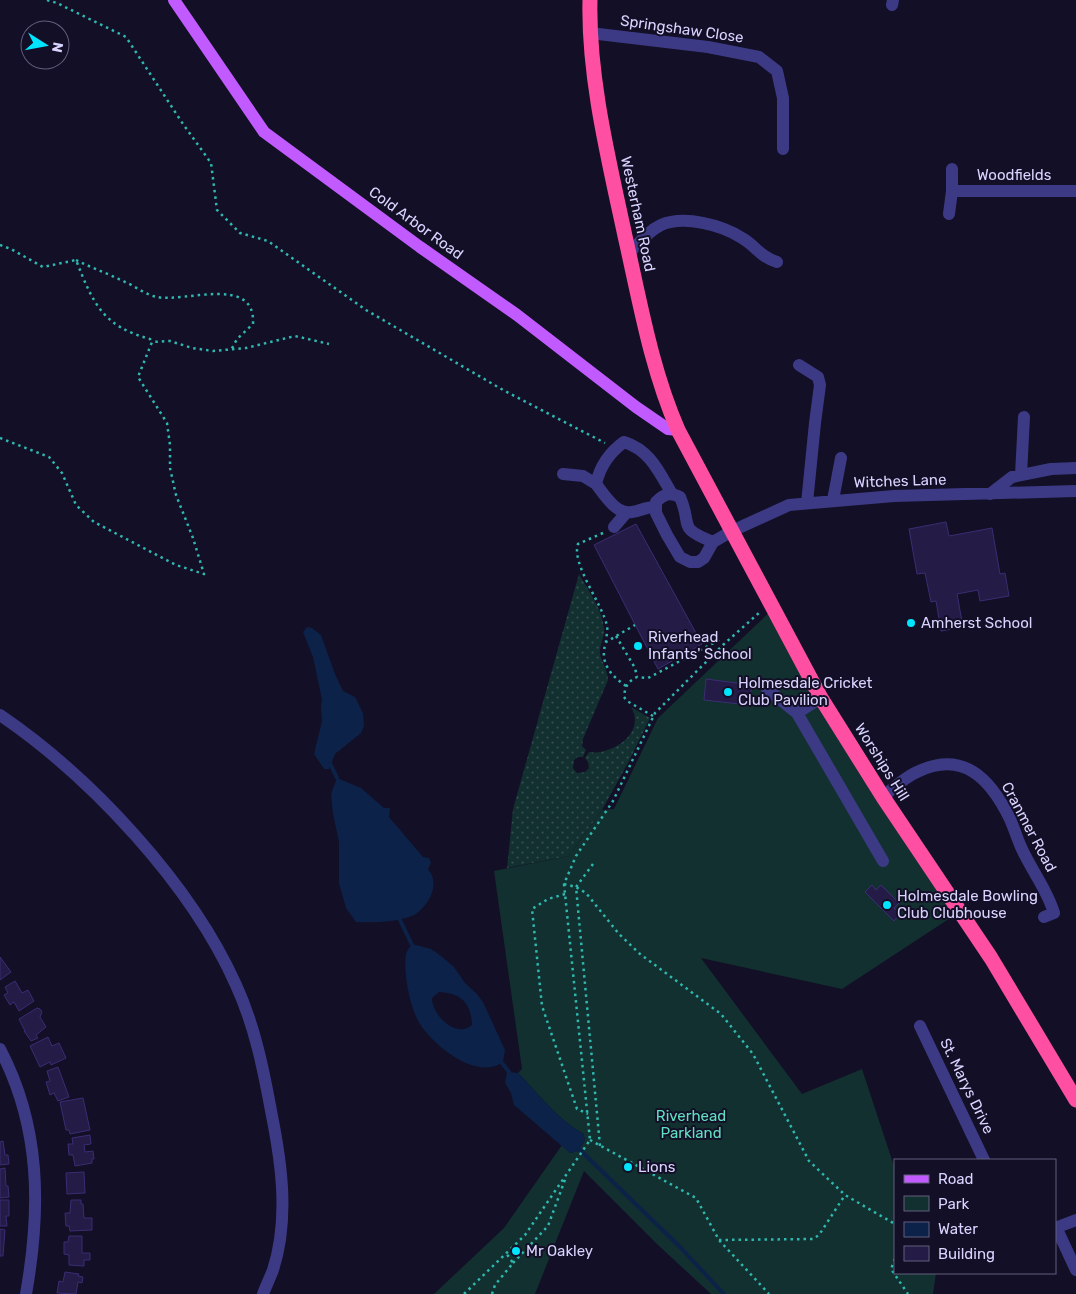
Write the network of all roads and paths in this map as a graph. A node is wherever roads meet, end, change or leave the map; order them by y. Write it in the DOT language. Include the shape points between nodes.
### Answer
graph roads {
  1 [pos="47,0"];
  2 [pos="174,0"];
  3 [pos="590,0"];
  4 [pos="590,33"];
  5 [pos="783,149"];
  6 [pos="952,169"];
  7 [pos="952,191"];
  8 [pos="1076,192"];
  9 [pos="949,214"];
  10 [pos="0,245"];
  11 [pos="629,253"];
  12 [pos="76,260"];
  13 [pos="777,262"];
  14 [pos="152,342"];
  15 [pos="329,344"];
  16 [pos="231,350"];
  17 [pos="799,365"];
  18 [pos="1024,417"];
  19 [pos="678,430"];
  20 [pos="0,438"];
  21 [pos="615,449"];
  22 [pos="842,458"];
  23 [pos="1076,468"];
  24 [pos="562,474"];
  25 [pos="1021,475"];
  26 [pos="596,484"];
  27 [pos="1076,492"];
  28 [pos="672,494"];
  29 [pos="990,494"];
  30 [pos="832,500"];
  31 [pos="807,502"];
  32 [pos="655,507"];
  33 [pos="626,513"];
  34 [pos="614,527"];
  35 [pos="732,531"];
  36 [pos="713,542"];
  37 [pos="770,602"];
  38 [pos="635,625"];
  39 [pos="616,636"];
  40 [pos="721,639"];
  41 [pos="606,642"];
  42 [pos="637,677"];
  43 [pos="626,686"];
  44 [pos="767,690"];
  45 [pos="820,698"];
  46 [pos="796,714"];
  47 [pos="0,715"];
  48 [pos="653,716"];
  49 [pos="883,797"];
  50 [pos="883,861"];
  51 [pos="593,864"];
  52 [pos="564,884"];
  53 [pos="576,886"];
  54 [pos="565,894"];
  55 [pos="1053,911"];
  56 [pos="920,1026"];
  57 [pos="0,1049"];
  58 [pos="1076,1100"];
  59 [pos="588,1114"];
  60 [pos="590,1140"];
  61 [pos="600,1146"];
  62 [pos="984,1159"];
  63 [pos="567,1174"];
  64 [pos="845,1195"];
  65 [pos="1076,1220"];
  66 [pos="894,1223"];
  67 [pos="1056,1228"];
  68 [pos="719,1240"];
  69 [pos="506,1253"];
  70 [pos="894,1262"];
  71 [pos="513,1263"];
  72 [pos="1076,1270"];
  73 [pos="26,1294"];
  74 [pos="263,1294"];
  75 [pos="464,1294"];
  76 [pos="492,1294"];
  77 [pos="769,1294"];
  78 [pos="908,1294"];
  1 -- 21 [label="path" via="126,36 210,163 217,210 240,233 268,241 366,310 503,390"];
  2 -- 19 [label="main road, Cold Arbor Road" via="264,132 517,315 636,407 668,429"];
  3 -- 4 [label="highway, Westerham Road"];
  4 -- 5 [label="street, Springshaw Close" via="708,47 759,57 777,71 784,98"];
  4 -- 11 [label="highway, Westerham Road" via="605,144"];
  6 -- 7 [label="street"];
  7 -- 8 [label="street, Woodfields"];
  7 -- 9 [label="street"];
  10 -- 12 [label="path" via="43,267"];
  11 -- 13 [label="street" via="652,230 662,225 694,222 732,232"];
  11 -- 19 [label="highway, Westerham Road" via="649,344 664,397"];
  12 -- 14 [label="path" via="102,314 120,327"];
  12 -- 16 [label="path" via="156,297 201,294 240,297 254,315 253,324"];
  14 -- 16 [label="path" via="170,341 213,352"];
  14 -- 20 [label="path" via="138,377 167,423 170,468 176,495 204,574 176,565 94,522 76,505 62,473 49,457"];
  15 -- 16 [label="path" via="295,336"];
  17 -- 31 [label="street" via="818,377 820,385"];
  18 -- 25 [label="street"];
  19 -- 35 [label="highway, Worships Hill"];
  21 -- 26 [label="street" via="598,474"];
  21 -- 28 [label="street" via="624,442 644,452"];
  22 -- 30 [label="street"];
  23 -- 25 [label="street"];
  24 -- 26 [label="street" via="583,476"];
  25 -- 29 [label="street" via="1012,477"];
  26 -- 33 [label="street" via="616,507"];
  27 -- 29 [label="street, Witches Lane"];
  28 -- 32 [label="street" via="663,496"];
  28 -- 36 [label="street" via="680,497 688,528 695,535"];
  29 -- 30 [label="street, Witches Lane"];
  30 -- 31 [label="street, Witches Lane"];
  31 -- 35 [label="street, Witches Lane" via="789,505"];
  32 -- 33 [label="street"];
  32 -- 36 [label="street" via="680,557 698,562"];
  33 -- 34 [label="street"];
  34 -- 41 [label="path" via="578,544 577,548 580,564 607,625"];
  35 -- 36 [label="street, Witches Lane"];
  35 -- 37 [label="highway, Worships Hill"];
  37 -- 45 [label="highway, Worships Hill"];
  37 -- 48 [label="path" via="712,655"];
  38 -- 39 [label="path"];
  39 -- 41 [label="path"];
  39 -- 42 [label="path"];
  40 -- 42 [label="path" via="648,678"];
  41 -- 43 [label="path" via="603,652 608,670"];
  42 -- 43 [label="path"];
  43 -- 48 [label="path" via="624,697 627,701"];
  44 -- 46 [label="street"];
  45 -- 46 [label="street"];
  45 -- 49 [label="highway, Worships Hill"];
  46 -- 50 [label="street"];
  47 -- 74 [label="street" via="71,771 136,838 196,913 236,984 253,1030 279,1155 282,1224 273,1270"];
  48 -- 52 [label="path" via="613,801 576,856"];
  49 -- 55 [label="street, Cranmer Road" via="916,772 935,766 953,764 974,771 991,787 1009,818"];
  49 -- 58 [label="highway, Worships Hill" via="991,958"];
  51 -- 53 [label="path"];
  52 -- 53 [label="path"];
  52 -- 54 [label="path"];
  53 -- 61 [label="path"];
  53 -- 64 [label="path" via="640,954 721,1014 752,1054 809,1161"];
  54 -- 59 [label="path"];
  54 -- 59 [label="path" via="532,909 542,1006 577,1109"];
  56 -- 62 [label="street, St. Marys Drive"];
  57 -- 73 [label="street" via="22,1102 35,1173 34,1242"];
  59 -- 60 [label="path"];
  60 -- 61 [label="path"];
  60 -- 63 [label="path"];
  61 -- 68 [label="path" via="696,1198"];
  63 -- 69 [label="path" via="525,1234"];
  63 -- 71 [label="path" via="548,1226"];
  64 -- 66 [label="path"];
  64 -- 68 [label="path" via="819,1235 813,1238"];
  65 -- 67 [label="street"];
  67 -- 72 [label="street"];
  68 -- 77 [label="path"];
  69 -- 71 [label="path"];
  69 -- 75 [label="path"];
  70 -- 78 [label="path" via="891,1270"];
  71 -- 76 [label="path" via="495,1285"];
}
